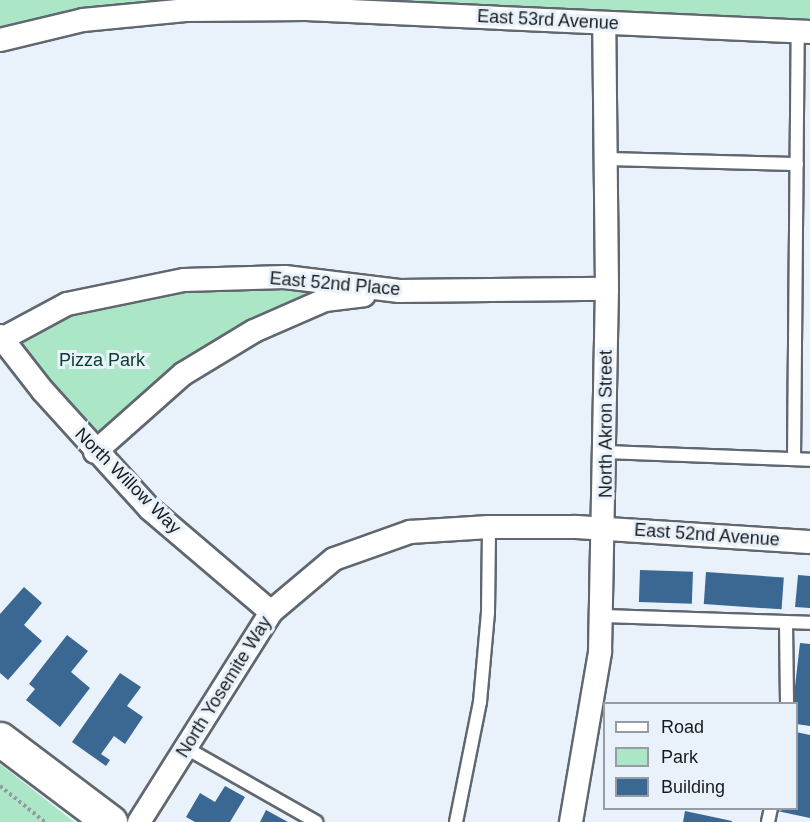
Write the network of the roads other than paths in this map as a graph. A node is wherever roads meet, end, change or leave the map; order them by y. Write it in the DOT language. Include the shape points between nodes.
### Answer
graph roads {
  1 [pos="604,23"];
  2 [pos="804,32"];
  3 [pos="0,39"];
  4 [pos="605,159"];
  5 [pos="797,164"];
  6 [pos="607,289"];
  7 [pos="399,291"];
  8 [pos="1,338"];
  9 [pos="96,452"];
  10 [pos="605,452"];
  11 [pos="795,459"];
  12 [pos="810,460"];
  13 [pos="489,527"];
  14 [pos="605,528"];
  15 [pos="810,542"];
  16 [pos="271,612"];
  17 [pos="602,616"];
  18 [pos="786,622"];
  19 [pos="810,623"];
  20 [pos="787,702"];
  21 [pos="0,739"];
  22 [pos="186,748"];
  23 [pos="110,822"];
  24 [pos="139,822"];
  25 [pos="316,822"];
  26 [pos="456,822"];
  27 [pos="571,822"];
  1 -- 2 [label="street, East 53rd Avenue"];
  1 -- 3 [label="street, East 53rd Avenue" via="306,9 186,10 83,20"];
  1 -- 4 [label="street, North Akron Street"];
  2 -- 5 [label="lane"];
  4 -- 5 [label="lane"];
  4 -- 6 [label="street, North Akron Street"];
  5 -- 11 [label="lane"];
  6 -- 7 [label="street, East 52nd Place"];
  6 -- 10 [label="street, North Akron Street"];
  7 -- 8 [label="street, East 52nd Place" via="285,277 184,280 67,304"];
  7 -- 9 [label="street" via="325,300 254,332 183,374"];
  8 -- 9 [label="street, North Willow Way"];
  9 -- 16 [label="street, North Willow Way" via="150,509"];
  10 -- 11 [label="lane"];
  10 -- 14 [label="street, North Akron Street"];
  11 -- 12 [label="lane"];
  13 -- 14 [label="street, North Yosemite Way"];
  13 -- 16 [label="street, North Yosemite Way" via="410,532 334,559"];
  13 -- 26 [label="lane" via="488,613 480,702"];
  14 -- 15 [label="street, East 52nd Avenue"];
  14 -- 17 [label="street, North Akron Street"];
  16 -- 22 [label="street, North Yosemite Way"];
  17 -- 18 [label="lane"];
  17 -- 27 [label="street, North Akron Street" via="600,652"];
  18 -- 19 [label="lane"];
  18 -- 20 [label="lane"];
  21 -- 23 [label="street"];
  22 -- 24 [label="street, North Yosemite Way"];
  22 -- 25 [label="lane"];
}
